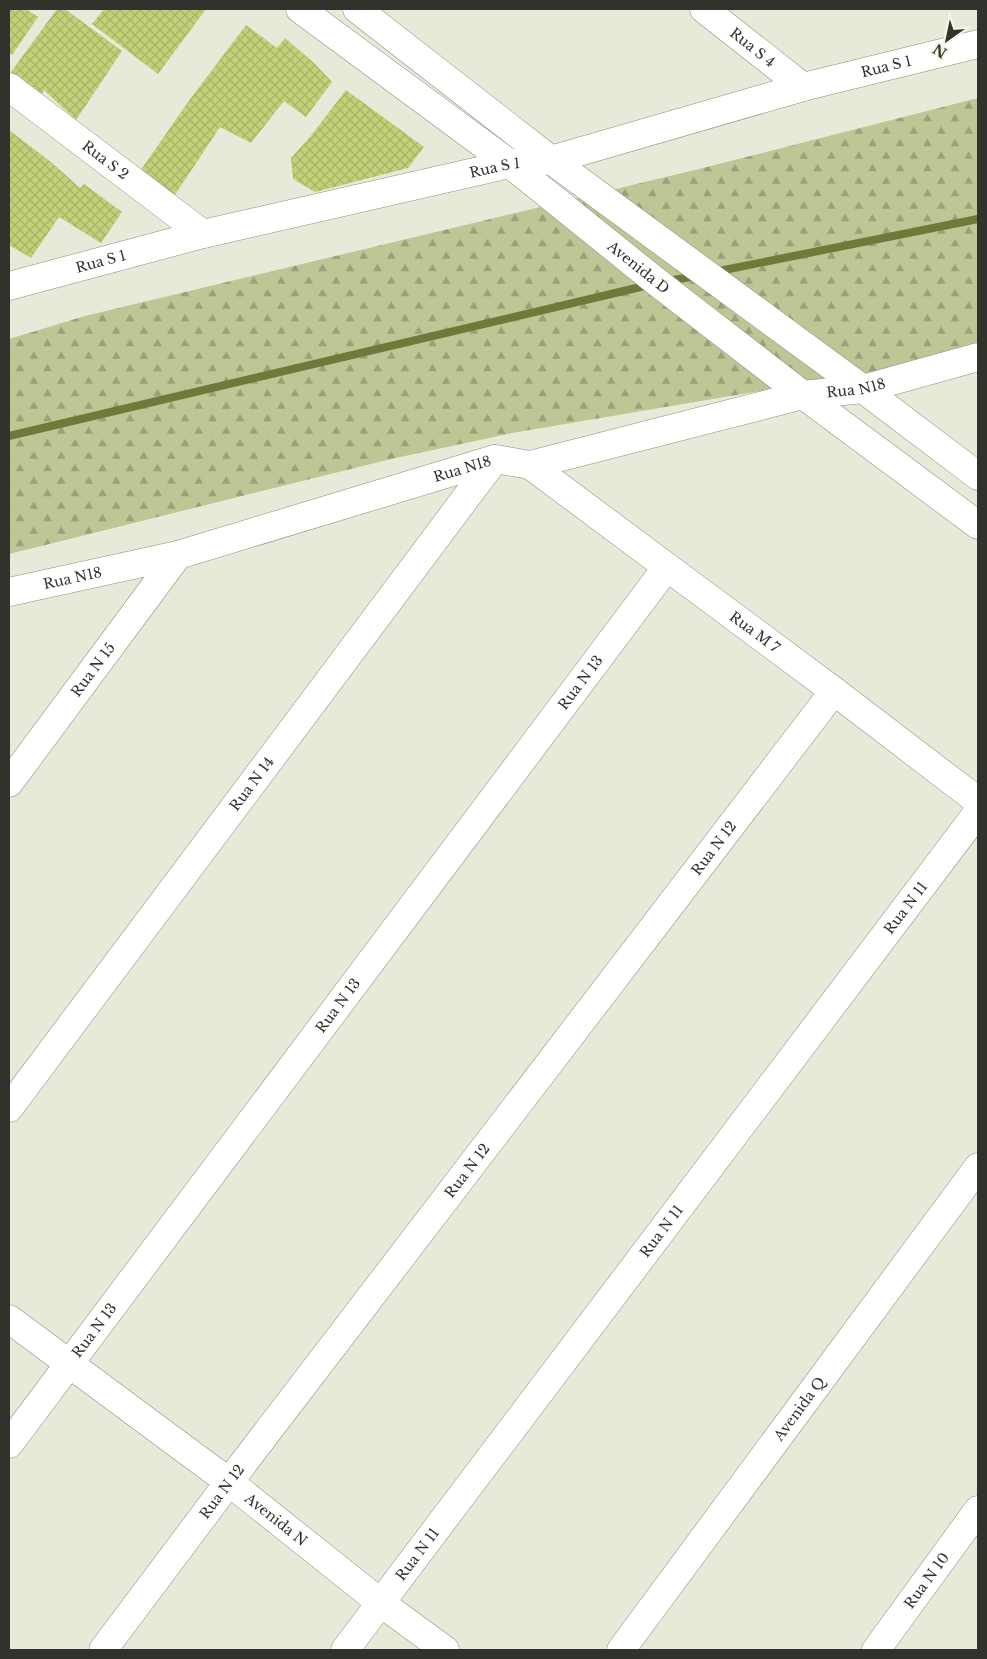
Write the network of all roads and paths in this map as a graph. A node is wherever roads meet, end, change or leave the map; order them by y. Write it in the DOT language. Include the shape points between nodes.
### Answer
graph roads {
  1 [pos="302,9"];
  2 [pos="357,9"];
  3 [pos="704,9"];
  4 [pos="978,44"];
  5 [pos="9,87"];
  6 [pos="803,87"];
  7 [pos="551,160"];
  8 [pos="510,164"];
  9 [pos="203,234"];
  10 [pos="9,286"];
  11 [pos="978,358"];
  12 [pos="863,389"];
  13 [pos="803,394"];
  14 [pos="495,459"];
  15 [pos="530,464"];
  16 [pos="978,476"];
  17 [pos="978,525"];
  18 [pos="178,555"];
  19 [pos="667,567"];
  20 [pos="9,592"];
  21 [pos="834,691"];
  22 [pos="9,783"];
  23 [pos="978,802"];
  24 [pos="978,812"];
  25 [pos="9,1108"];
  26 [pos="978,1167"];
  27 [pos="9,1319"];
  28 [pos="69,1364"];
  29 [pos="9,1444"];
  30 [pos="229,1482"];
  31 [pos="978,1510"];
  32 [pos="381,1602"];
  33 [pos="103,1650"];
  34 [pos="345,1650"];
  35 [pos="445,1650"];
  36 [pos="621,1650"];
  37 [pos="876,1650"];
  1 -- 8 [label="street, Avenida D"];
  2 -- 7 [label="street"];
  3 -- 6 [label="street, Rua S 4"];
  4 -- 6 [label="street, Rua S 1"];
  5 -- 9 [label="street, Rua S 2"];
  6 -- 7 [label="street, Rua S 1"];
  7 -- 8 [label="street, Rua S 1"];
  7 -- 12 [label="street"];
  8 -- 9 [label="street, Rua S 1"];
  8 -- 13 [label="street, Avenida D"];
  9 -- 10 [label="street, Rua S 1"];
  11 -- 12 [label="street, Rua N18"];
  12 -- 13 [label="street, Rua N18"];
  12 -- 16 [label="street"];
  13 -- 15 [label="street, Rua N18"];
  13 -- 17 [label="street, Avenida D"];
  14 -- 15 [label="street, Rua N18"];
  14 -- 18 [label="street, Rua N18"];
  14 -- 25 [label="street, Rua N 14"];
  15 -- 19 [label="street, Rua M 7"];
  18 -- 20 [label="street, Rua N18"];
  18 -- 22 [label="street, Rua N 15"];
  19 -- 21 [label="street, Rua M 7"];
  19 -- 28 [label="street, Rua N 13"];
  21 -- 23 [label="street, Rua M 7"];
  21 -- 30 [label="street, Rua N 12"];
  24 -- 32 [label="street, Rua N 11"];
  26 -- 36 [label="street, Avenida Q"];
  27 -- 28 [label="street, Avenida N"];
  28 -- 29 [label="street, Rua N 13"];
  28 -- 30 [label="street, Avenida N"];
  30 -- 32 [label="street, Avenida N"];
  30 -- 33 [label="street, Rua N 12"];
  31 -- 37 [label="street, Rua N 10"];
  32 -- 34 [label="street, Rua N 11"];
  32 -- 35 [label="street, Avenida N"];
}
